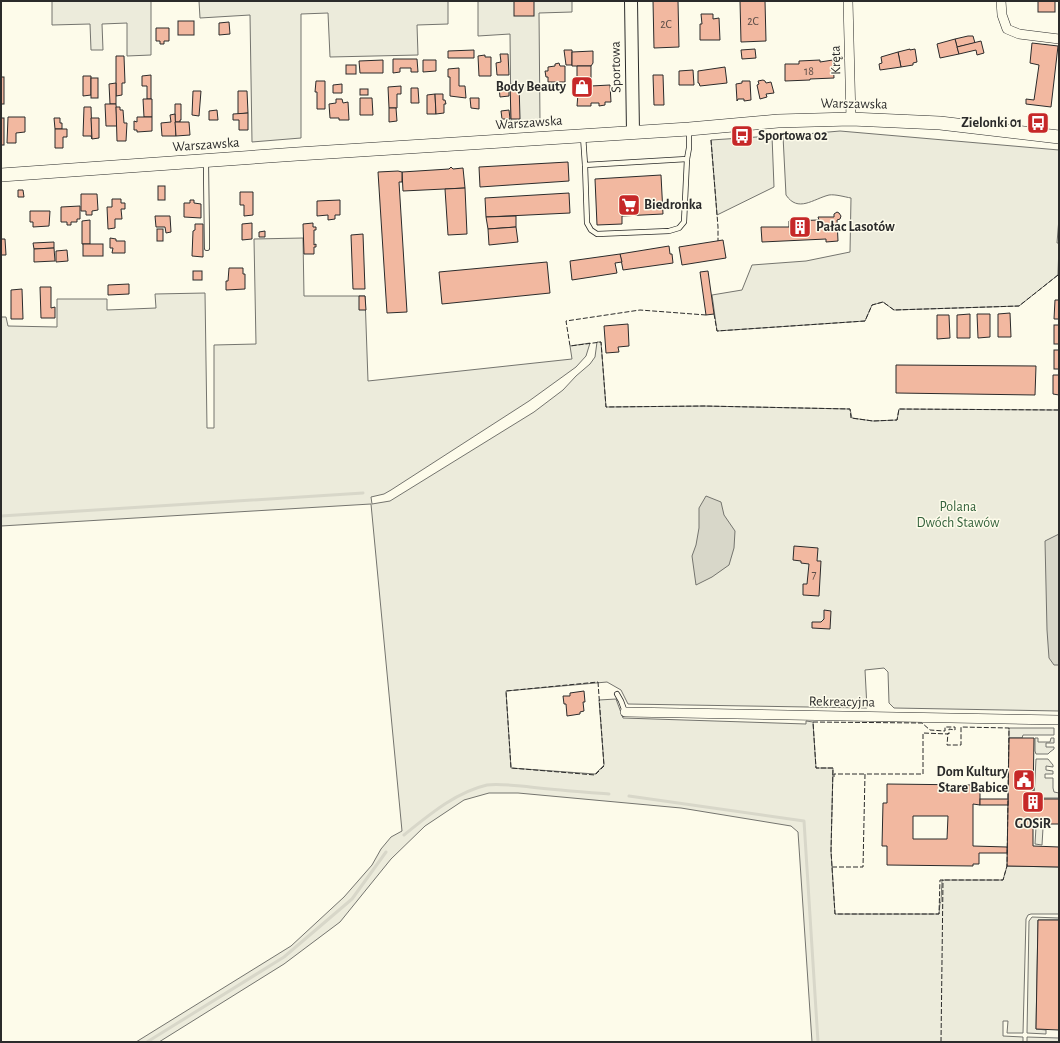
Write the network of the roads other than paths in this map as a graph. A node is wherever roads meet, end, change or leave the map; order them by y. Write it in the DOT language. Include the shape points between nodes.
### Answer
graph roads {
  1 [pos="631,1"];
  2 [pos="848,1"];
  3 [pos="1001,1"];
  4 [pos="1059,39"];
  5 [pos="851,118"];
  6 [pos="689,129"];
  7 [pos="633,132"];
  8 [pos="583,136"];
  9 [pos="1059,137"];
  10 [pos="687,159"];
  11 [pos="206,160"];
  12 [pos="584,166"];
  13 [pos="1,175"];
  14 [pos="208,248"];
  15 [pos="617,694"];
  16 [pos="625,712"];
  17 [pos="1059,720"];
  1 -- 7 [label="street, Sportowa"];
  2 -- 5 [label="street, Kręta"];
  3 -- 4 [label="street" via="1007,29 1019,34"];
  5 -- 6 [label="main road, Warszawska"];
  5 -- 9 [label="main road, Warszawska" via="940,123"];
  6 -- 7 [label="main road, Warszawska"];
  6 -- 10 [label="lane"];
  7 -- 8 [label="main road, Warszawska"];
  8 -- 11 [label="main road, Warszawska"];
  8 -- 12 [label="lane"];
  10 -- 12 [label="lane"];
  10 -- 12 [label="lane" via="684,222 679,228 669,231 597,234 591,230 587,223"];
  11 -- 13 [label="main road, Warszawska"];
  11 -- 14 [label="lane"];
  15 -- 16 [label="lane"];
  16 -- 17 [label="street, Rekreacyjna"];
}
